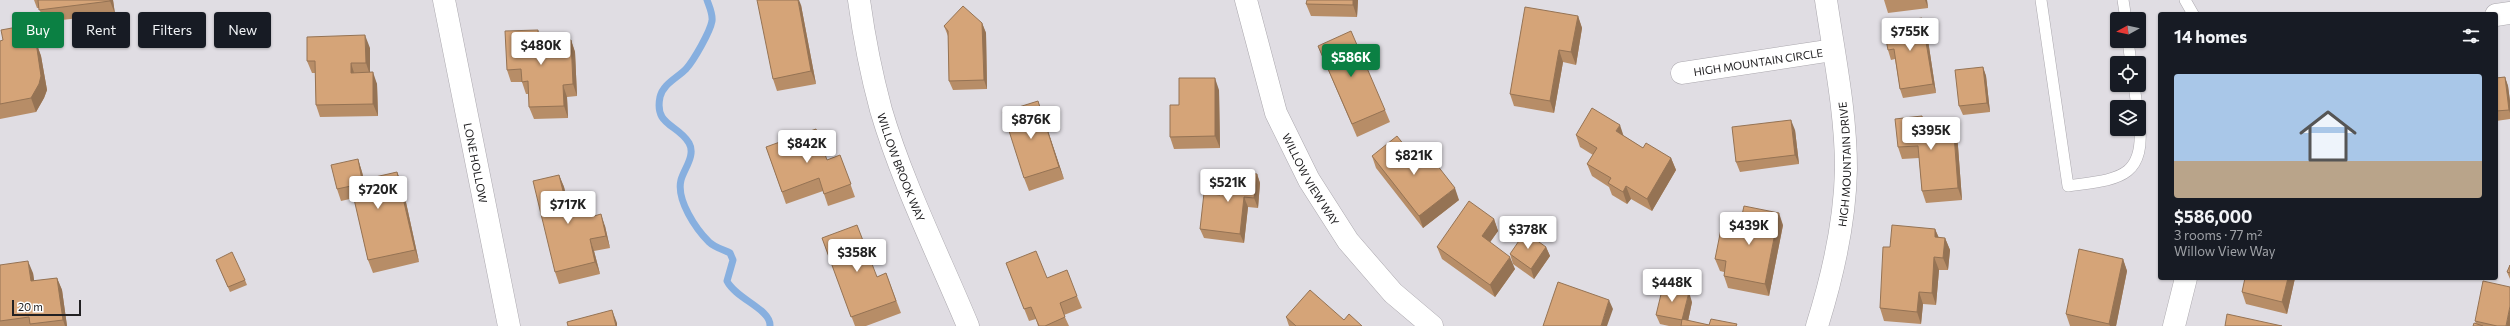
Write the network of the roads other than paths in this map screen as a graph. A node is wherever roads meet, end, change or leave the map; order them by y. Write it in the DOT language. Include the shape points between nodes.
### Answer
graph roads {
  1 [pos="444,0"];
  2 [pos="859,0"];
  3 [pos="1246,0"];
  4 [pos="1826,0"];
  5 [pos="2042,0"];
  6 [pos="2123,0"];
  7 [pos="2185,0"];
  8 [pos="2125,12"];
  9 [pos="2192,12"];
  10 [pos="2510,13"];
  11 [pos="2498,15"];
  12 [pos="1833,50"];
  13 [pos="1682,74"];
  14 [pos="2141,136"];
  15 [pos="2186,280"];
  16 [pos="509,326"];
  17 [pos="968,326"];
  18 [pos="1432,326"];
  19 [pos="1817,326"];
  20 [pos="2174,326"];
  1 -- 16 [label="street, LONE HOLLOW"];
  2 -- 17 [label="street, WILLOW BROOK WAY" via="865,46 882,111 904,173"];
  3 -- 18 [label="street, WILLOW VIEW WAY" via="1276,113 1309,180 1348,241 1394,293"];
  4 -- 12 [label="street, HIGH MOUNTAIN DRIVE"];
  5 -- 14 [label="lane" via="2068,186 2121,177 2138,157"];
  6 -- 8 [label="lane"];
  7 -- 9 [label="lane"];
  10 -- 11 [label="street"];
  12 -- 13 [label="street, HIGH MOUNTAIN CIRCLE"];
  12 -- 19 [label="street, HIGH MOUNTAIN DRIVE" via="1846,168 1842,221 1834,273"];
  15 -- 20 [label="street"];
}
